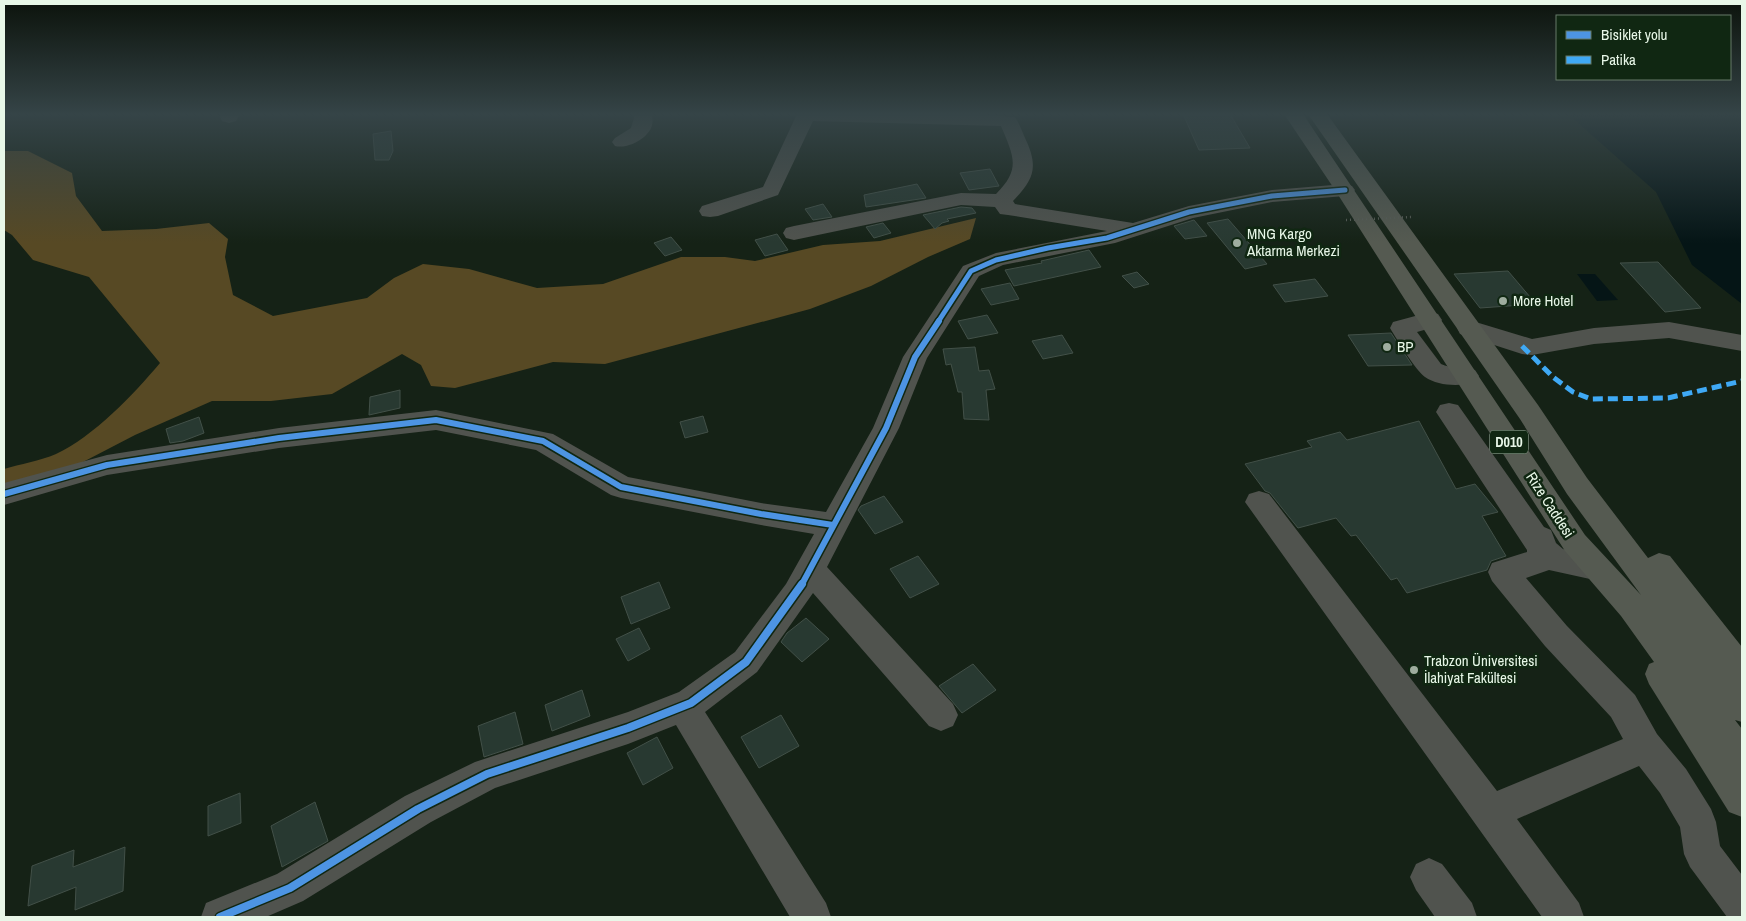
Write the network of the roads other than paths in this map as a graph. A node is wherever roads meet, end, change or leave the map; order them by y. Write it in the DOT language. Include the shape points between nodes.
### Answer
graph roads {
  1 [pos="787,157"];
  2 [pos="1025,157"];
  3 [pos="1322,157"];
  4 [pos="1348,157"];
  5 [pos="1345,190"];
  6 [pos="1001,201"];
  7 [pos="710,211"];
  8 [pos="1134,229"];
  9 [pos="794,233"];
  10 [pos="1469,328"];
  11 [pos="1742,343"];
  12 [pos="1449,412"];
  13 [pos="1529,412"];
  14 [pos="4,494"];
  15 [pos="1259,502"];
  16 [pos="833,525"];
  17 [pos="1576,545"];
  18 [pos="1542,548"];
  19 [pos="810,569"];
  20 [pos="1742,672"];
  21 [pos="683,706"];
  22 [pos="1742,707"];
  23 [pos="941,715"];
  24 [pos="1645,746"];
  25 [pos="1742,757"];
  26 [pos="1742,798"];
  27 [pos="1490,812"];
  28 [pos="1429,876"];
  29 [pos="1742,906"];
  30 [pos="220,917"];
  31 [pos="812,917"];
  32 [pos="1458,917"];
  33 [pos="1565,917"];
  1 -- 7 [label="street" via="771,191"];
  2 -- 6 [label="street" via="1024,174"];
  3 -- 5 [label="highway, Rize Caddesi / D010"];
  4 -- 10 [label="highway, D010"];
  5 -- 8 [label="street" via="1272,196 1189,212"];
  5 -- 17 [label="highway, Rize Caddesi / D010"];
  6 -- 8 [label="street" via="1008,209"];
  6 -- 9 [label="street" via="961,199"];
  8 -- 16 [label="street" via="1107,238 996,260 971,271 915,357 886,428"];
  10 -- 11 [label="street" via="1532,347 1594,336 1669,330"];
  10 -- 13 [label="highway, D010"];
  12 -- 18 [label="street"];
  13 -- 20 [label="highway" via="1600,489"];
  13 -- 22 [label="highway, D010" via="1577,486"];
  14 -- 16 [label="street" via="107,466 279,438 436,420 543,441 621,487"];
  15 -- 27 [label="street"];
  16 -- 19 [label="street"];
  17 -- 18 [label="street" via="1555,560"];
  17 -- 18 [label="street" via="1549,530 1540,536"];
  17 -- 25 [label="highway, Rize Caddesi / D010" via="1632,607"];
  17 -- 26 [label="highway"];
  18 -- 24 [label="street" via="1543,560 1503,572 1556,636 1623,706"];
  19 -- 21 [label="street" via="797,593 746,662"];
  19 -- 23 [label="street"];
  21 -- 30 [label="street" via="628,728 487,774 418,809 290,888"];
  21 -- 31 [label="street"];
  24 -- 27 [label="street"];
  24 -- 29 [label="street" via="1673,781 1698,822 1703,854"];
  27 -- 33 [label="street"];
  28 -- 32 [label="street"];
}
